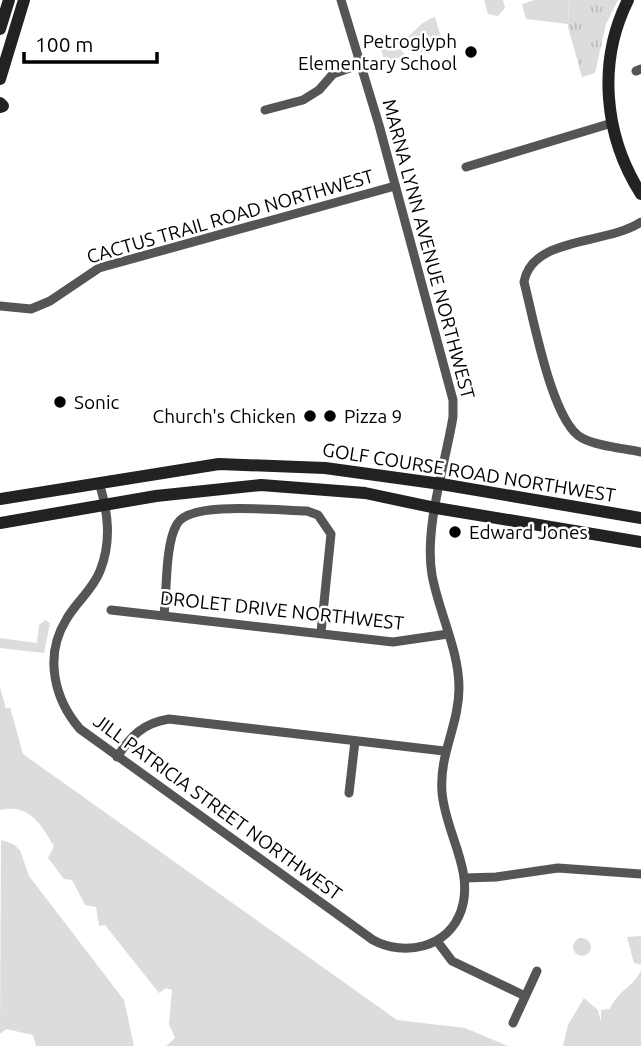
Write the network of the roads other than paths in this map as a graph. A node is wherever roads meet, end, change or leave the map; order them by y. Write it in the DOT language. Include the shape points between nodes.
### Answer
graph roads {
  1 [pos="9,0"];
  2 [pos="24,0"];
  3 [pos="341,0"];
  4 [pos="628,0"];
  5 [pos="0,29"];
  6 [pos="361,64"];
  7 [pos="0,79"];
  8 [pos="265,110"];
  9 [pos="612,124"];
  10 [pos="466,167"];
  11 [pos="395,186"];
  12 [pos="641,194"];
  13 [pos="641,222"];
  14 [pos="0,306"];
  15 [pos="641,452"];
  16 [pos="99,482"];
  17 [pos="441,484"];
  18 [pos="0,499"];
  19 [pos="105,504"];
  20 [pos="436,508"];
  21 [pos="641,518"];
  22 [pos="0,523"];
  23 [pos="641,542"];
  24 [pos="111,610"];
  25 [pos="164,615"];
  26 [pos="321,632"];
  27 [pos="448,634"];
  28 [pos="355,741"];
  29 [pos="444,751"];
  30 [pos="117,757"];
  31 [pos="349,793"];
  32 [pos="641,874"];
  33 [pos="465,878"];
  34 [pos="437,941"];
  35 [pos="537,971"];
  36 [pos="523,995"];
  37 [pos="513,1023"];
  1 -- 5 [label="main road"];
  2 -- 7 [label="main road"];
  3 -- 6 [label="street, MARNA LYNN AVENUE NORTHWEST"];
  4 -- 9 [label="main road" via="608,68"];
  6 -- 8 [label="street" via="332,74 303,100"];
  6 -- 11 [label="street, MARNA LYNN AVENUE NORTHWEST"];
  9 -- 10 [label="street"];
  9 -- 12 [label="main road"];
  11 -- 14 [label="street, CACTUS TRAIL ROAD NORTHWEST" via="99,268 31,309"];
  11 -- 17 [label="street, MARNA LYNN AVENUE NORTHWEST" via="453,400"];
  13 -- 15 [label="street" via="546,252 533,259 523,282 561,415 570,429 583,439"];
  16 -- 17 [label="main road, GOLF COURSE ROAD NORTHWEST" via="219,464 325,468"];
  16 -- 18 [label="main road, GOLF COURSE ROAD NORTHWEST"];
  16 -- 19 [label="street, JILL PATRICIA STREET NORTHWEST"];
  17 -- 20 [label="street, MARNA LYNN AVENUE NORTHWEST"];
  17 -- 21 [label="main road, GOLF COURSE ROAD NORTHWEST"];
  19 -- 20 [label="main road, GOLF COURSE ROAD NORTHWEST" via="261,485 365,493"];
  19 -- 22 [label="main road, GOLF COURSE ROAD NORTHWEST"];
  19 -- 30 [label="street, JILL PATRICIA STREET NORTHWEST" via="105,556 89,592 59,635 53,669 66,713"];
  20 -- 23 [label="main road, GOLF COURSE ROAD NORTHWEST"];
  20 -- 27 [label="street, MARNA LYNN AVENUE NORTHWEST" via="430,556"];
  24 -- 25 [label="street, DROLET DRIVE NORTHWEST"];
  25 -- 26 [label="street, DROLET DRIVE NORTHWEST"];
  25 -- 26 [label="street" via="172,534 181,517 200,509 307,511 327,523 332,546"];
  26 -- 27 [label="street, DROLET DRIVE NORTHWEST" via="393,642"];
  27 -- 29 [label="street, MARNA LYNN AVENUE NORTHWEST" via="459,689"];
  28 -- 29 [label="street"];
  28 -- 30 [label="street" via="169,719 137,731"];
  28 -- 31 [label="street"];
  29 -- 33 [label="street, MARNA LYNN AVENUE NORTHWEST" via="442,797"];
  30 -- 34 [label="street, JILL PATRICIA STREET NORTHWEST" via="373,940 399,950"];
  32 -- 33 [label="street" via="558,868"];
  33 -- 34 [label="street" via="460,913"];
  34 -- 36 [label="street" via="453,961"];
  35 -- 36 [label="street"];
  36 -- 37 [label="street"];
}
